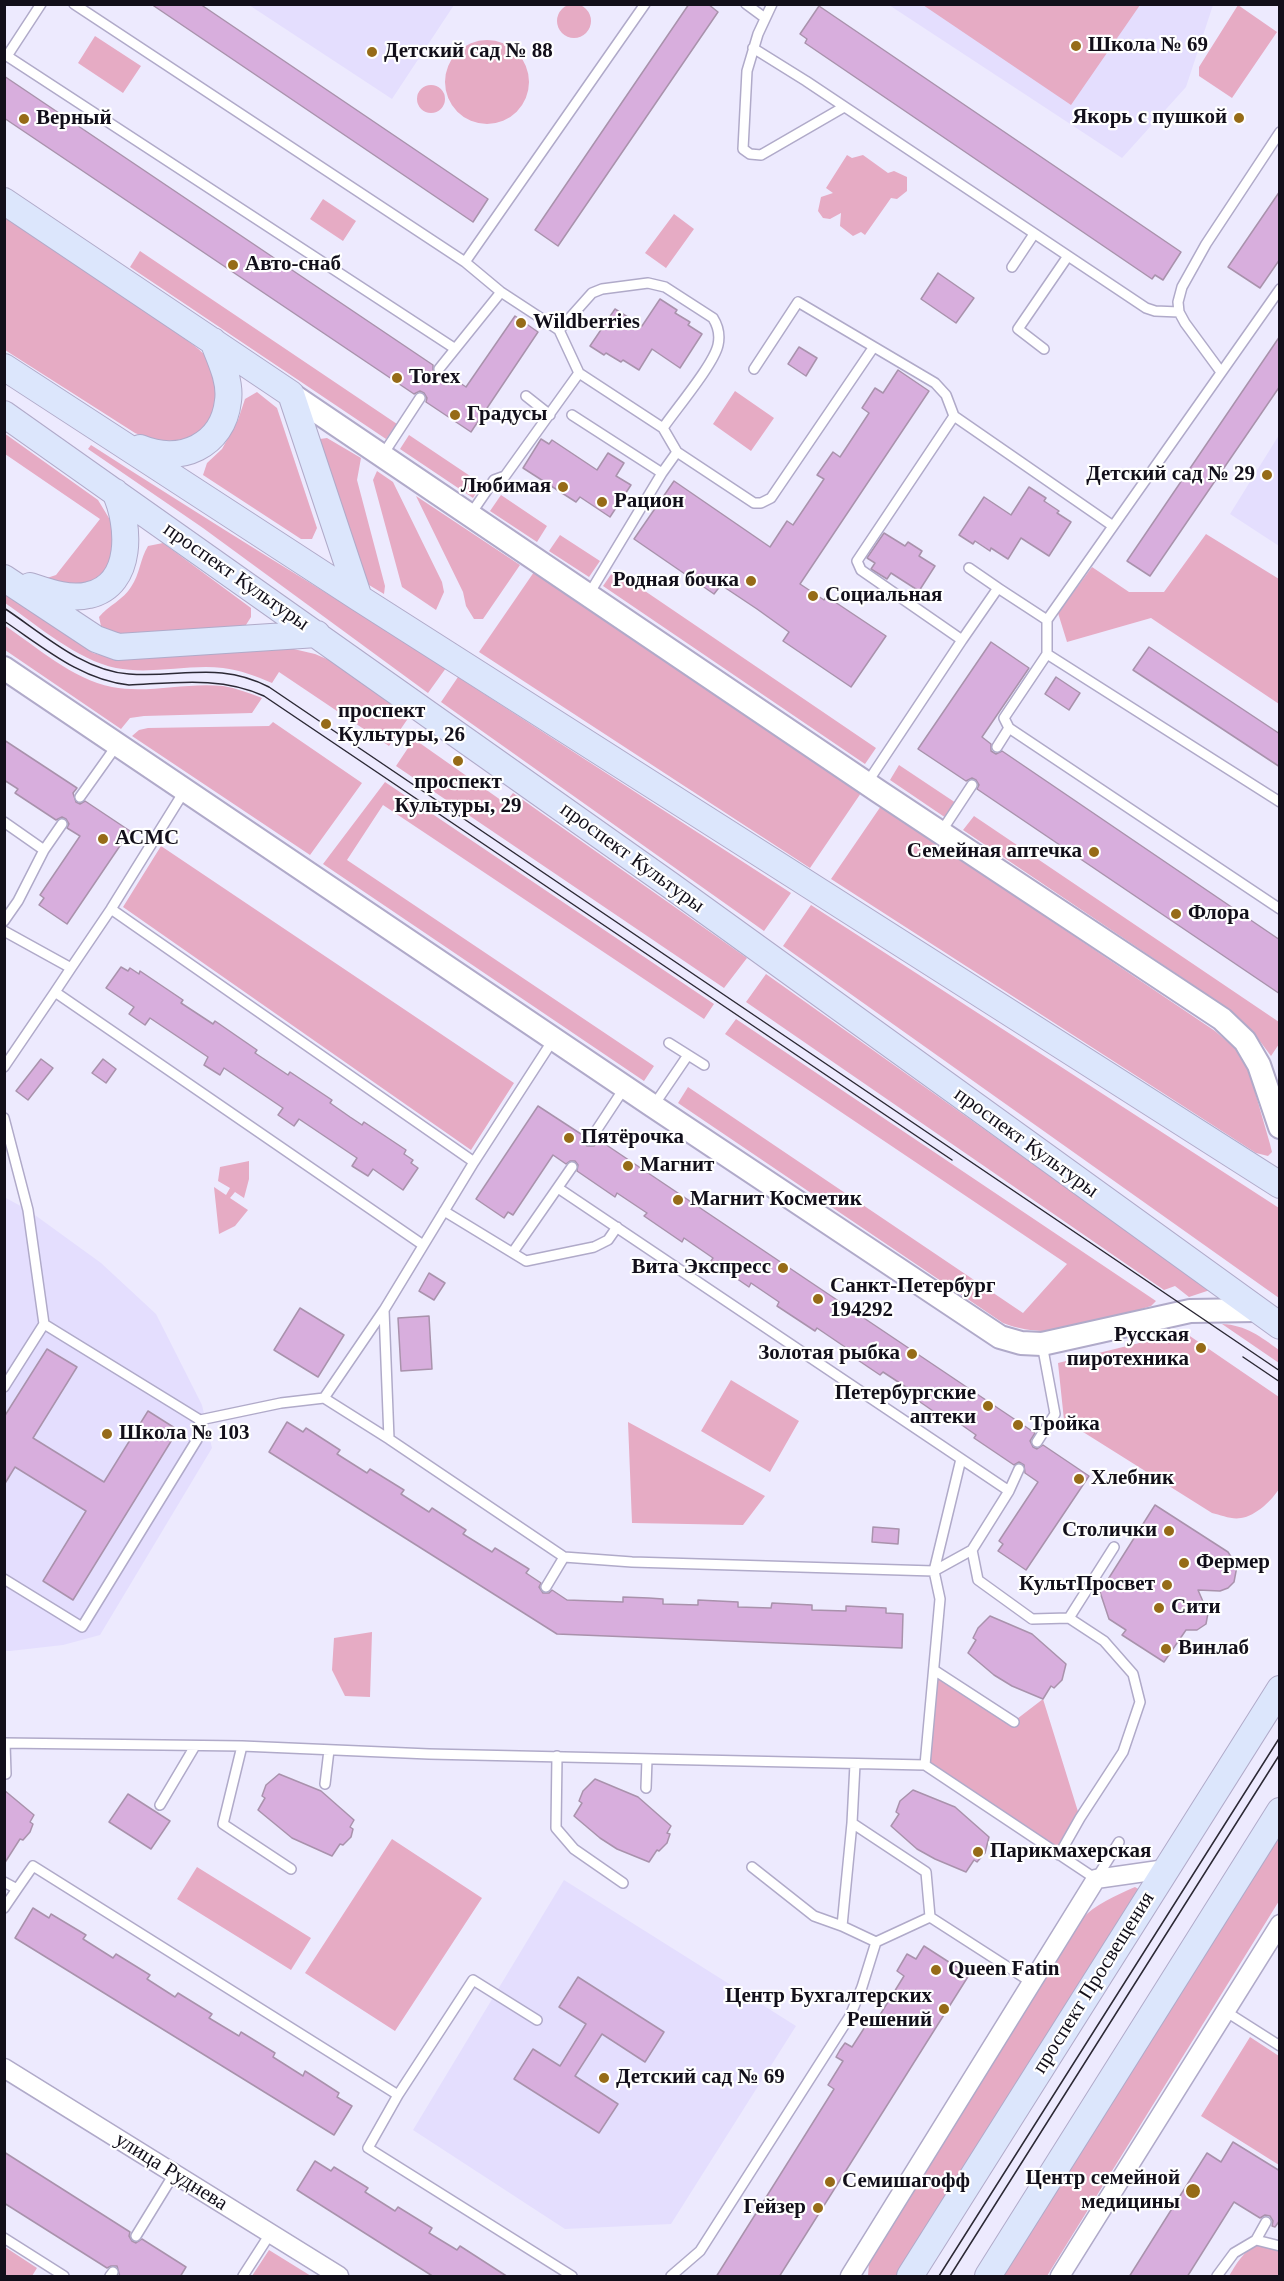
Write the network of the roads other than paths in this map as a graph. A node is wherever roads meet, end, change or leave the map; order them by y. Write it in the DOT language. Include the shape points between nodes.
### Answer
graph roads {
  1 [pos="41,4"];
  2 [pos="74,4"];
  3 [pos="645,4"];
  4 [pos="746,4"];
  5 [pos="772,4"];
  6 [pos="765,18"];
  7 [pos="753,48"];
  8 [pos="6,58"];
  9 [pos="844,107"];
  10 [pos="1280,132"];
  11 [pos="4,201"];
  12 [pos="1034,234"];
  13 [pos="1068,256"];
  14 [pos="465,262"];
  15 [pos="1012,267"];
  16 [pos="1280,289"];
  17 [pos="501,291"];
  18 [pos="1179,312"];
  19 [pos="559,330"];
  20 [pos="213,341"];
  21 [pos="454,348"];
  22 [pos="873,348"];
  23 [pos="1044,349"];
  24 [pos="4,367"];
  25 [pos="439,369"];
  26 [pos="753,369"];
  27 [pos="1221,372"];
  28 [pos="579,373"];
  29 [pos="291,394"];
  30 [pos="526,396"];
  31 [pos="420,398"];
  32 [pos="4,414"];
  33 [pos="550,415"];
  34 [pos="572,415"];
  35 [pos="954,416"];
  36 [pos="663,428"];
  37 [pos="109,435"];
  38 [pos="677,452"];
  39 [pos="382,456"];
  40 [pos="662,473"];
  41 [pos="115,492"];
  42 [pos="470,515"];
  43 [pos="1113,526"];
  44 [pos="969,568"];
  45 [pos="4,577"];
  46 [pos="998,588"];
  47 [pos="588,596"];
  48 [pos="359,598"];
  49 [pos="1047,620"];
  50 [pos="317,634"];
  51 [pos="962,640"];
  52 [pos="1047,654"];
  53 [pos="4,668"];
  54 [pos="1009,728"];
  55 [pos="117,745"];
  56 [pos="997,747"];
  57 [pos="867,783"];
  58 [pos="972,785"];
  59 [pos="185,790"];
  60 [pos="80,797"];
  61 [pos="1280,802"];
  62 [pos="4,822"];
  63 [pos="62,824"];
  64 [pos="941,832"];
  65 [pos="44,850"];
  66 [pos="111,909"];
  67 [pos="1280,909"];
  68 [pos="4,921"];
  69 [pos="4,931"];
  70 [pos="71,968"];
  71 [pos="55,992"];
  72 [pos="554,1038"];
  73 [pos="669,1043"];
  74 [pos="688,1055"];
  75 [pos="704,1065"];
  76 [pos="4,1067"];
  77 [pos="625,1087"];
  78 [pos="653,1106"];
  79 [pos="4,1118"];
  80 [pos="1280,1127"];
  81 [pos="590,1140"];
  82 [pos="474,1162"];
  83 [pos="572,1167"];
  84 [pos="1280,1185"];
  85 [pos="558,1188"];
  86 [pos="444,1211"];
  87 [pos="618,1227"];
  88 [pos="423,1245"];
  89 [pos="513,1252"];
  90 [pos="384,1310"];
  91 [pos="1255,1310"];
  92 [pos="44,1324"];
  93 [pos="1280,1326"];
  94 [pos="1042,1344"];
  95 [pos="4,1388"];
  96 [pos="324,1398"];
  97 [pos="200,1420"];
  98 [pos="389,1439"];
  99 [pos="1037,1442"];
  100 [pos="961,1459"];
  101 [pos="1019,1469"];
  102 [pos="1009,1491"];
  103 [pos="1114,1547"];
  104 [pos="972,1550"];
  105 [pos="564,1557"];
  106 [pos="934,1571"];
  107 [pos="4,1579"];
  108 [pos="546,1587"];
  109 [pos="1069,1618"];
  110 [pos="934,1670"];
  111 [pos="1280,1689"];
  112 [pos="1014,1722"];
  113 [pos="5,1743"];
  114 [pos="195,1746"];
  115 [pos="242,1746"];
  116 [pos="329,1750"];
  117 [pos="557,1756"];
  118 [pos="647,1759"];
  119 [pos="855,1764"];
  120 [pos="925,1766"];
  121 [pos="6,1774"];
  122 [pos="325,1784"];
  123 [pos="645,1788"];
  124 [pos="160,1805"];
  125 [pos="1280,1811"];
  126 [pos="852,1823"];
  127 [pos="1119,1842"];
  128 [pos="1059,1855"];
  129 [pos="752,1867"];
  130 [pos="291,1869"];
  131 [pos="1166,1869"];
  132 [pos="1096,1879"];
  133 [pos="4,1882"];
  134 [pos="623,1883"];
  135 [pos="17,1889"];
  136 [pos="4,1908"];
  137 [pos="930,1917"];
  138 [pos="1280,1924"];
  139 [pos="842,1926"];
  140 [pos="876,1942"];
  141 [pos="1031,1982"];
  142 [pos="1225,2011"];
  143 [pos="537,2020"];
  144 [pos="1280,2046"];
  145 [pos="4,2068"];
  146 [pos="398,2095"];
  147 [pos="174,2174"];
  148 [pos="1266,2222"];
  149 [pos="270,2234"];
  150 [pos="136,2236"];
  151 [pos="4,2238"];
  152 [pos="1256,2240"];
  153 [pos="1280,2246"];
  154 [pos="64,2277"];
  155 [pos="243,2277"];
  156 [pos="339,2277"];
  157 [pos="572,2277"];
  158 [pos="671,2277"];
  159 [pos="850,2277"];
  160 [pos="910,2277"];
  161 [pos="988,2277"];
  162 [pos="1060,2277"];
  163 [pos="1217,2277"];
  1 -- 8 [label="lane"];
  2 -- 14 [label="lane"];
  3 -- 14 [label="lane"];
  4 -- 6 [label="lane"];
  5 -- 6 [label="lane"];
  6 -- 7 [label="lane"];
  7 -- 9 [label="lane"];
  7 -- 9 [label="lane" via="747,70 742,144 746,152 761,155"];
  8 -- 21 [label="lane"];
  9 -- 12 [label="lane"];
  10 -- 18 [label="lane" via="1206,244 1182,287"];
  11 -- 20 [label="main road"];
  12 -- 13 [label="lane"];
  12 -- 15 [label="lane"];
  13 -- 18 [label="lane" via="1146,308"];
  13 -- 23 [label="lane" via="1018,329"];
  14 -- 17 [label="lane"];
  16 -- 27 [label="lane"];
  17 -- 19 [label="lane"];
  17 -- 21 [label="lane"];
  18 -- 27 [label="lane"];
  19 -- 28 [label="lane"];
  19 -- 36 [label="lane" via="592,293 648,283 665,287 713,318 719,335 716,352"];
  20 -- 29 [label="main road"];
  20 -- 37 [label="main road" via="225,372 228,400 220,424 207,443 176,455 159,454"];
  21 -- 25 [label="lane"];
  22 -- 26 [label="lane" via="798,302"];
  22 -- 35 [label="lane" via="935,383 946,395"];
  22 -- 38 [label="lane" via="766,502 748,500"];
  24 -- 37 [label="main road"];
  27 -- 43 [label="lane"];
  28 -- 33 [label="lane"];
  28 -- 36 [label="lane"];
  29 -- 39 [label="street"];
  29 -- 48 [label="main road"];
  30 -- 33 [label="lane"];
  31 -- 39 [label="lane"];
  32 -- 41 [label="main road, проспект Культуры"];
  33 -- 42 [label="lane" via="505,476 494,480"];
  34 -- 40 [label="lane"];
  35 -- 43 [label="lane"];
  35 -- 51 [label="lane" via="857,564"];
  36 -- 38 [label="lane"];
  37 -- 48 [label="main road"];
  38 -- 40 [label="lane"];
  39 -- 42 [label="street"];
  40 -- 47 [label="lane"];
  41 -- 45 [label="main road" via="124,518 126,541 122,565 101,591 74,597 53,594"];
  41 -- 50 [label="main road, проспект Культуры"];
  42 -- 47 [label="street"];
  43 -- 49 [label="lane"];
  44 -- 46 [label="lane"];
  45 -- 50 [label="main road" via="96,639 118,647"];
  46 -- 49 [label="lane"];
  46 -- 51 [label="lane"];
  47 -- 57 [label="street"];
  48 -- 84 [label="main road"];
  49 -- 52 [label="lane"];
  50 -- 91 [label="main road, проспект Культуры" via="856,1018"];
  51 -- 57 [label="lane"];
  52 -- 54 [label="lane" via="1004,718"];
  52 -- 61 [label="lane"];
  53 -- 55 [label="street"];
  54 -- 56 [label="lane"];
  54 -- 67 [label="lane"];
  55 -- 59 [label="street"];
  55 -- 60 [label="lane"];
  57 -- 64 [label="street"];
  58 -- 64 [label="lane"];
  59 -- 66 [label="lane"];
  59 -- 72 [label="street"];
  62 -- 65 [label="lane"];
  63 -- 65 [label="lane"];
  64 -- 80 [label="street" via="1222,1019 1245,1041 1259,1065"];
  65 -- 68 [label="lane"];
  66 -- 70 [label="lane"];
  66 -- 82 [label="lane"];
  69 -- 70 [label="lane"];
  70 -- 71 [label="lane"];
  71 -- 76 [label="lane"];
  71 -- 88 [label="lane"];
  72 -- 77 [label="street"];
  72 -- 82 [label="lane"];
  73 -- 74 [label="lane"];
  74 -- 75 [label="lane"];
  74 -- 78 [label="lane"];
  77 -- 78 [label="street"];
  77 -- 81 [label="lane"];
  78 -- 94 [label="street" via="1000,1337"];
  79 -- 92 [label="lane" via="28,1210"];
  82 -- 86 [label="lane"];
  83 -- 85 [label="lane"];
  85 -- 87 [label="lane"];
  85 -- 89 [label="lane"];
  86 -- 88 [label="lane"];
  86 -- 89 [label="lane"];
  87 -- 89 [label="lane" via="608,1240 594,1247 526,1261"];
  87 -- 100 [label="lane"];
  88 -- 90 [label="lane"];
  90 -- 96 [label="lane"];
  90 -- 98 [label="lane"];
  91 -- 93 [label="main road, проспект Культуры"];
  91 -- 94 [label="street" via="1190,1311"];
  92 -- 95 [label="lane"];
  92 -- 97 [label="lane"];
  94 -- 99 [label="lane" via="1055,1414"];
  96 -- 97 [label="lane"];
  96 -- 98 [label="lane"];
  97 -- 107 [label="lane" via="198,1437 82,1627"];
  98 -- 105 [label="lane"];
  100 -- 102 [label="lane"];
  100 -- 106 [label="lane"];
  101 -- 102 [label="lane"];
  102 -- 104 [label="lane"];
  103 -- 109 [label="lane"];
  104 -- 106 [label="lane"];
  104 -- 109 [label="lane" via="978,1580 1032,1619"];
  105 -- 106 [label="lane"];
  105 -- 108 [label="lane"];
  106 -- 110 [label="lane" via="940,1599"];
  109 -- 128 [label="lane" via="1104,1641 1132,1674 1140,1702 1123,1752"];
  110 -- 112 [label="lane"];
  110 -- 120 [label="lane"];
  111 -- 131 [label="main road, проспект Просвещения"];
  113 -- 114 [label="lane"];
  113 -- 121 [label="lane"];
  114 -- 115 [label="lane"];
  114 -- 124 [label="lane"];
  115 -- 116 [label="lane"];
  115 -- 130 [label="lane" via="223,1824"];
  116 -- 117 [label="lane"];
  116 -- 122 [label="lane"];
  117 -- 118 [label="lane"];
  117 -- 134 [label="lane" via="556,1828 574,1849"];
  118 -- 119 [label="lane"];
  118 -- 123 [label="lane"];
  119 -- 120 [label="lane"];
  119 -- 126 [label="lane"];
  120 -- 128 [label="lane"];
  125 -- 161 [label="main road"];
  126 -- 137 [label="lane" via="926,1872"];
  126 -- 139 [label="lane"];
  127 -- 132 [label="lane"];
  128 -- 132 [label="lane"];
  129 -- 139 [label="lane" via="814,1916"];
  131 -- 132 [label="street"];
  131 -- 160 [label="main road, проспект Просвещения"];
  132 -- 141 [label="street"];
  133 -- 135 [label="lane"];
  135 -- 136 [label="lane"];
  135 -- 146 [label="lane" via="33,1866"];
  137 -- 140 [label="lane"];
  137 -- 141 [label="lane"];
  138 -- 142 [label="street"];
  139 -- 140 [label="lane"];
  140 -- 158 [label="lane" via="850,2016 700,2251"];
  141 -- 159 [label="street"];
  142 -- 144 [label="lane"];
  142 -- 162 [label="street"];
  143 -- 146 [label="lane" via="473,1980"];
  145 -- 147 [label="street, улица Руднева"];
  146 -- 157 [label="lane" via="368,2148"];
  147 -- 149 [label="street, улица Руднева"];
  147 -- 150 [label="lane"];
  148 -- 152 [label="lane"];
  149 -- 155 [label="lane"];
  149 -- 156 [label="street, улица Руднева"];
  151 -- 154 [label="lane"];
  152 -- 153 [label="lane"];
  152 -- 163 [label="lane" via="1234,2253"];
}
